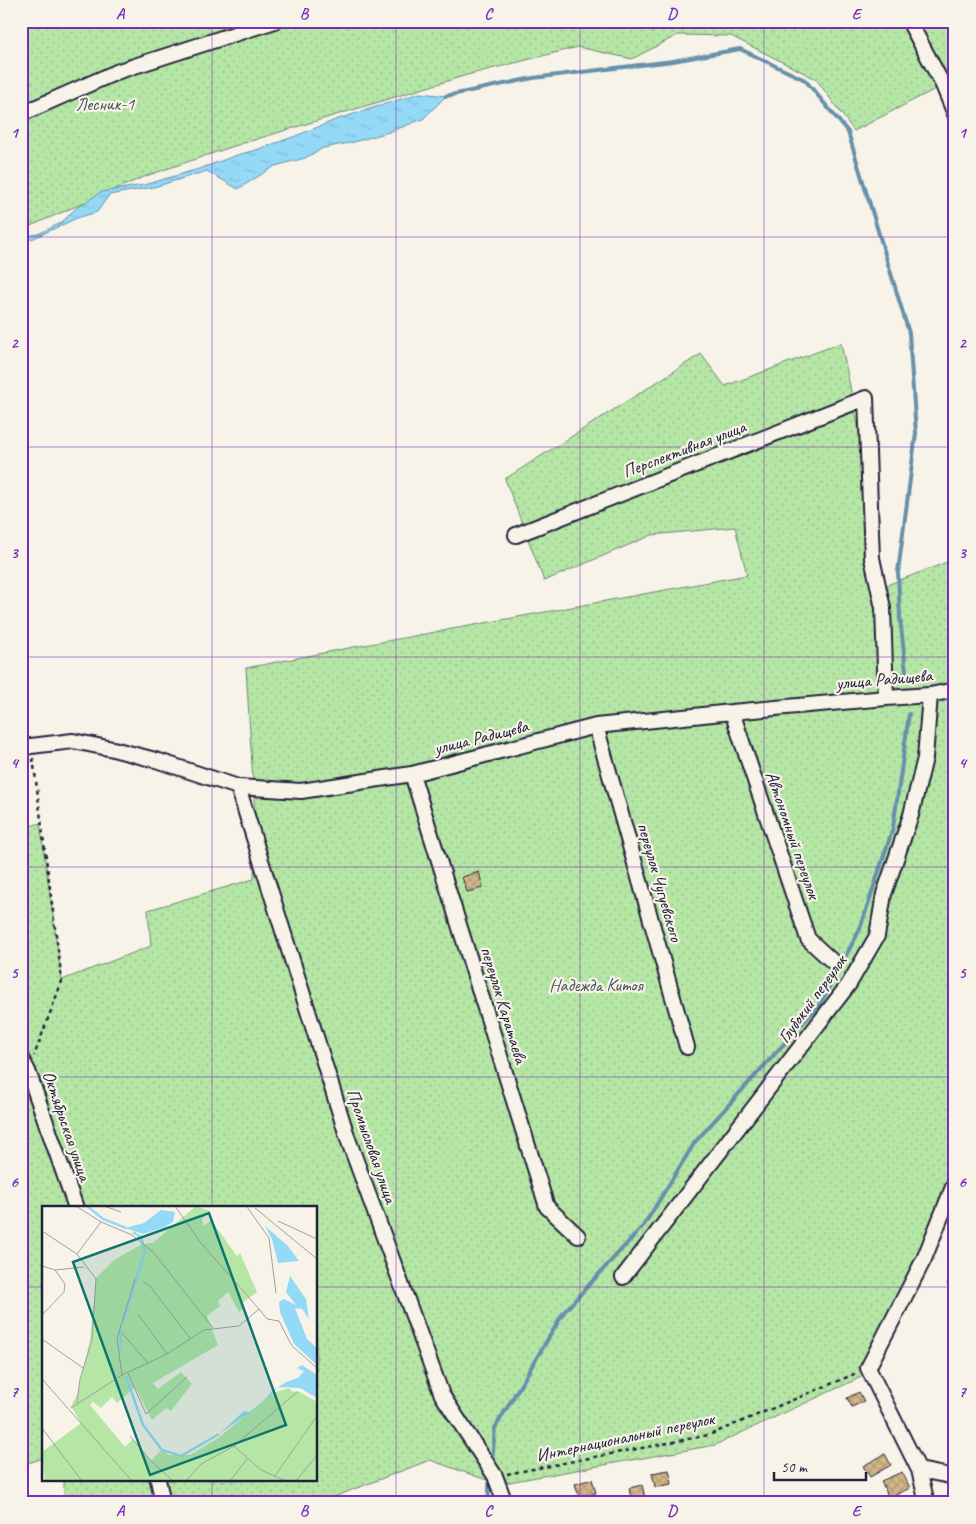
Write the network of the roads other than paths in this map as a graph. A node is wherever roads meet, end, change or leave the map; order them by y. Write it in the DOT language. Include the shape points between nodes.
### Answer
graph roads {
  1 [pos="275,21"];
  2 [pos="909,21"];
  3 [pos="21,114"];
  4 [pos="955,114"];
  5 [pos="516,535"];
  6 [pos="955,690"];
  7 [pos="930,695"];
  8 [pos="886,698"];
  9 [pos="732,712"];
  10 [pos="596,726"];
  11 [pos="26,747"];
  12 [pos="412,774"];
  13 [pos="238,787"];
  14 [pos="832,962"];
  15 [pos="687,1047"];
  16 [pos="21,1058"];
  17 [pos="955,1182"];
  18 [pos="75,1206"];
  19 [pos="578,1236"];
  20 [pos="623,1277"];
  21 [pos="919,1470"];
  22 [pos="955,1476"];
  23 [pos="158,1482"];
  24 [pos="163,1503"];
  25 [pos="505,1503"];
  26 [pos="927,1503"];
  1 -- 3 [label="street" via="119,71"];
  2 -- 4 [label="street" via="944,85"];
  5 -- 8 [label="street, Перспективная улица" via="866,398 872,558 883,608"];
  6 -- 7 [label="street, улица Радищева"];
  7 -- 8 [label="street, улица Радищева"];
  7 -- 20 [label="street, Глубокий переулок" via="925,758 911,815 884,894 877,936 849,984"];
  8 -- 9 [label="street, улица Радищева"];
  9 -- 10 [label="street, улица Радищева"];
  9 -- 14 [label="street, Автономный переулок" via="808,939"];
  10 -- 12 [label="street, улица Радищева"];
  10 -- 15 [label="street, переулок Чугуевского"];
  11 -- 13 [label="street, улица Радищева" via="73,741 159,761"];
  12 -- 13 [label="street, улица Радищева" via="302,790"];
  12 -- 19 [label="street, переулок Каратаева" via="547,1207"];
  13 -- 25 [label="street, Промысловая улица" via="348,1139 442,1395 495,1476"];
  16 -- 18 [label="street, Октябрьская улица"];
  17 -- 21 [label="street" via="924,1259 868,1368"];
  21 -- 22 [label="street"];
  21 -- 26 [label="street"];
  23 -- 24 [label="street"];
}
